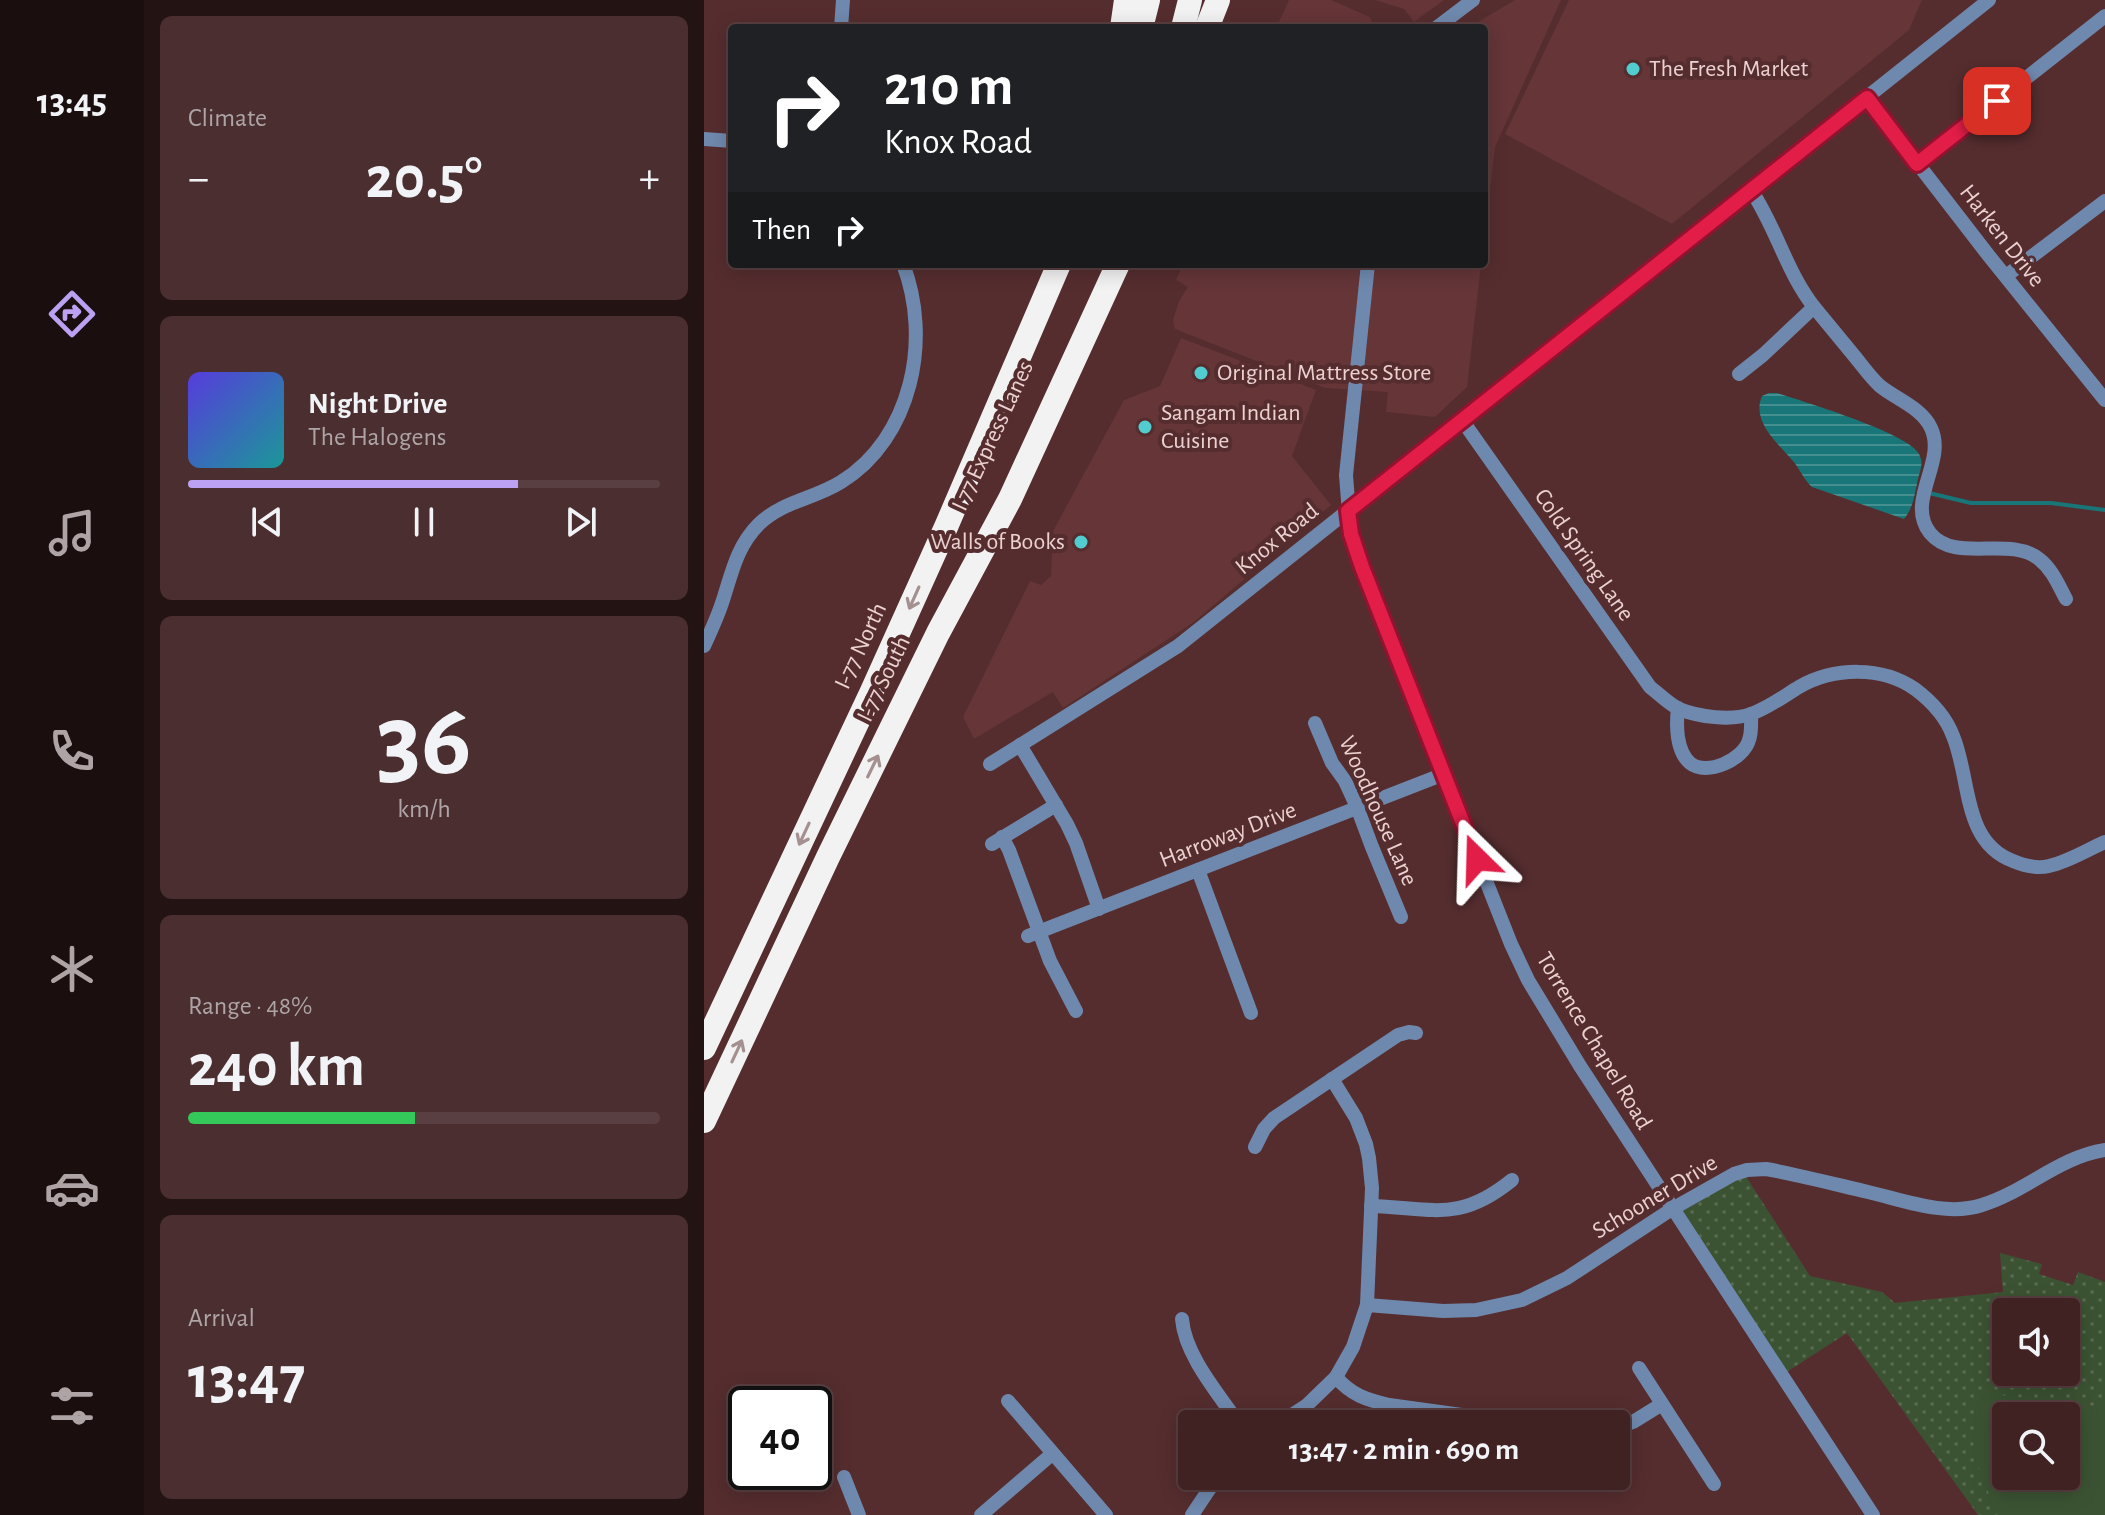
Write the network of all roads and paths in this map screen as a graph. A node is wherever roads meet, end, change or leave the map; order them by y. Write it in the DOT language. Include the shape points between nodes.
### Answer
graph roads {
  1 [pos="843,0"];
  2 [pos="1126,0"];
  3 [pos="1148,0"];
  4 [pos="1164,0"];
  5 [pos="1190,0"];
  6 [pos="1205,0"];
  7 [pos="1218,0"];
  8 [pos="1473,0"];
  9 [pos="1989,0"];
  10 [pos="2105,16"];
  11 [pos="841,24"];
  12 [pos="1123,24"];
  13 [pos="1142,24"];
  14 [pos="1158,24"];
  15 [pos="1184,24"];
  16 [pos="1199,24"];
  17 [pos="1209,24"];
  18 [pos="1441,24"];
  19 [pos="1867,98"];
  20 [pos="704,139"];
  21 [pos="728,141"];
  22 [pos="1917,164"];
  23 [pos="1751,190"];
  24 [pos="2105,201"];
  25 [pos="904,268"];
  26 [pos="1057,268"];
  27 [pos="1072,268"];
  28 [pos="1099,268"];
  29 [pos="1116,268"];
  30 [pos="1368,268"];
  31 [pos="2006,276"];
  32 [pos="1814,307"];
  33 [pos="1739,374"];
  34 [pos="2105,400"];
  35 [pos="1462,420"];
  36 [pos="971,473"];
  37 [pos="1348,511"];
  38 [pos="2066,599"];
  39 [pos="938,633"];
  40 [pos="704,646"];
  41 [pos="1678,708"];
  42 [pos="1751,714"];
  43 [pos="1315,723"];
  44 [pos="1020,745"];
  45 [pos="990,764"];
  46 [pos="1444,774"];
  47 [pos="1056,805"];
  48 [pos="1357,807"];
  49 [pos="2105,842"];
  50 [pos="1198,870"];
  51 [pos="1099,909"];
  52 [pos="1401,917"];
  53 [pos="1033,934"];
  54 [pos="1076,1011"];
  55 [pos="1251,1013"];
  56 [pos="1416,1033"];
  57 [pos="704,1048"];
  58 [pos="1332,1079"];
  59 [pos="704,1121"];
  60 [pos="1255,1147"];
  61 [pos="2105,1150"];
  62 [pos="1512,1180"];
  63 [pos="1371,1206"];
  64 [pos="1672,1209"];
  65 [pos="1367,1305"];
  66 [pos="1182,1319"];
  67 [pos="1639,1368"];
  68 [pos="1336,1377"];
  69 [pos="1008,1401"];
  70 [pos="1662,1404"];
  71 [pos="1230,1410"];
  72 [pos="1300,1410"];
  73 [pos="1425,1410"];
  74 [pos="1630,1423"];
  75 [pos="1052,1454"];
  76 [pos="844,1477"];
  77 [pos="1714,1484"];
  78 [pos="1209,1490"];
  79 [pos="859,1515"];
  80 [pos="981,1515"];
  81 [pos="1106,1515"];
  82 [pos="1192,1515"];
  83 [pos="1873,1515"];
  1 -- 11 [label="street"];
  2 -- 12 [label="highway"];
  3 -- 13 [label="highway"];
  4 -- 14 [label="highway"];
  5 -- 15 [label="highway"];
  6 -- 16 [label="highway"];
  7 -- 17 [label="highway"];
  8 -- 18 [label="street"];
  9 -- 19 [label="street, Knox Road"];
  10 -- 22 [label="street"];
  19 -- 22 [label="street, Harken Drive"];
  19 -- 23 [label="street, Knox Road"];
  20 -- 21 [label="street"];
  22 -- 31 [label="street, Harken Drive"];
  23 -- 32 [label="street" via="1794,279"];
  23 -- 35 [label="street, Knox Road"];
  24 -- 31 [label="street"];
  25 -- 40 [label="street" via="913,297 914,354 905,402 891,429 862,467 838,484 782,506 759,524 732,566"];
  26 -- 36 [label="highway, I-77 North"];
  27 -- 36 [label="highway, I 77 Express Lanes"];
  28 -- 39 [label="highway, I 77 Express Lanes"];
  29 -- 39 [label="highway, I-77 South" via="1010,499"];
  30 -- 37 [label="street, Torrence Chapel Road" via="1346,463"];
  31 -- 34 [label="street, Harken Drive"];
  32 -- 33 [label="street"];
  32 -- 38 [label="street" via="1879,385 1930,425 1935,451 1922,514 1932,536 1957,547 2032,554 2053,574"];
  35 -- 37 [label="street, Knox Road"];
  35 -- 41 [label="street, Cold Spring Lane" via="1650,687"];
  36 -- 57 [label="highway, I-77 North, one-way"];
  37 -- 44 [label="street, Knox Road" via="1178,646"];
  37 -- 46 [label="street, Torrence Chapel Road" via="1362,567"];
  59 -- 39 [label="highway, I-77 South, one-way"];
  41 -- 42 [label="street, Cold Spring Lane" via="1730,717"];
  41 -- 42 [label="street" via="1680,744 1689,762 1700,768 1717,767 1737,756 1749,742"];
  42 -- 49 [label="street, Cold Spring Lane" via="1832,674 1869,673 1899,680 1944,718 1959,753 1974,819 1990,848 2034,867 2050,866"];
  43 -- 48 [label="street, Woodhouse Lane"];
  44 -- 45 [label="street, Knox Road"];
  44 -- 47 [label="street"];
  46 -- 48 [label="street, Harroway Drive"];
  46 -- 64 [label="street, Torrence Chapel Road" via="1528,980"];
  47 -- 51 [label="street"];
  47 -- 53 [label="street" via="997,840 1009,850"];
  48 -- 50 [label="street, Harroway Drive"];
  48 -- 52 [label="street, Woodhouse Lane"];
  50 -- 51 [label="street, Harroway Drive"];
  50 -- 55 [label="street"];
  51 -- 53 [label="street, Harroway Drive"];
  53 -- 54 [label="street"];
  56 -- 58 [label="street" via="1398,1035"];
  58 -- 60 [label="street" via="1274,1118"];
  58 -- 63 [label="street" via="1366,1144"];
  61 -- 64 [label="street, Schooner Drive" via="2056,1167 1998,1199 1963,1209 1766,1169 1734,1174"];
  62 -- 63 [label="street" via="1461,1209"];
  63 -- 65 [label="street"];
  64 -- 65 [label="street, Schooner Drive" via="1567,1278 1522,1300 1476,1310"];
  64 -- 83 [label="street, Torrence Chapel Road"];
  65 -- 68 [label="street"];
  66 -- 71 [label="street" via="1189,1347"];
  67 -- 70 [label="street"];
  68 -- 72 [label="street"];
  68 -- 73 [label="street" via="1369,1401"];
  69 -- 75 [label="street"];
  70 -- 74 [label="street"];
  70 -- 77 [label="street"];
  75 -- 80 [label="street"];
  75 -- 81 [label="street"];
  76 -- 79 [label="street"];
  78 -- 82 [label="street"];
}
